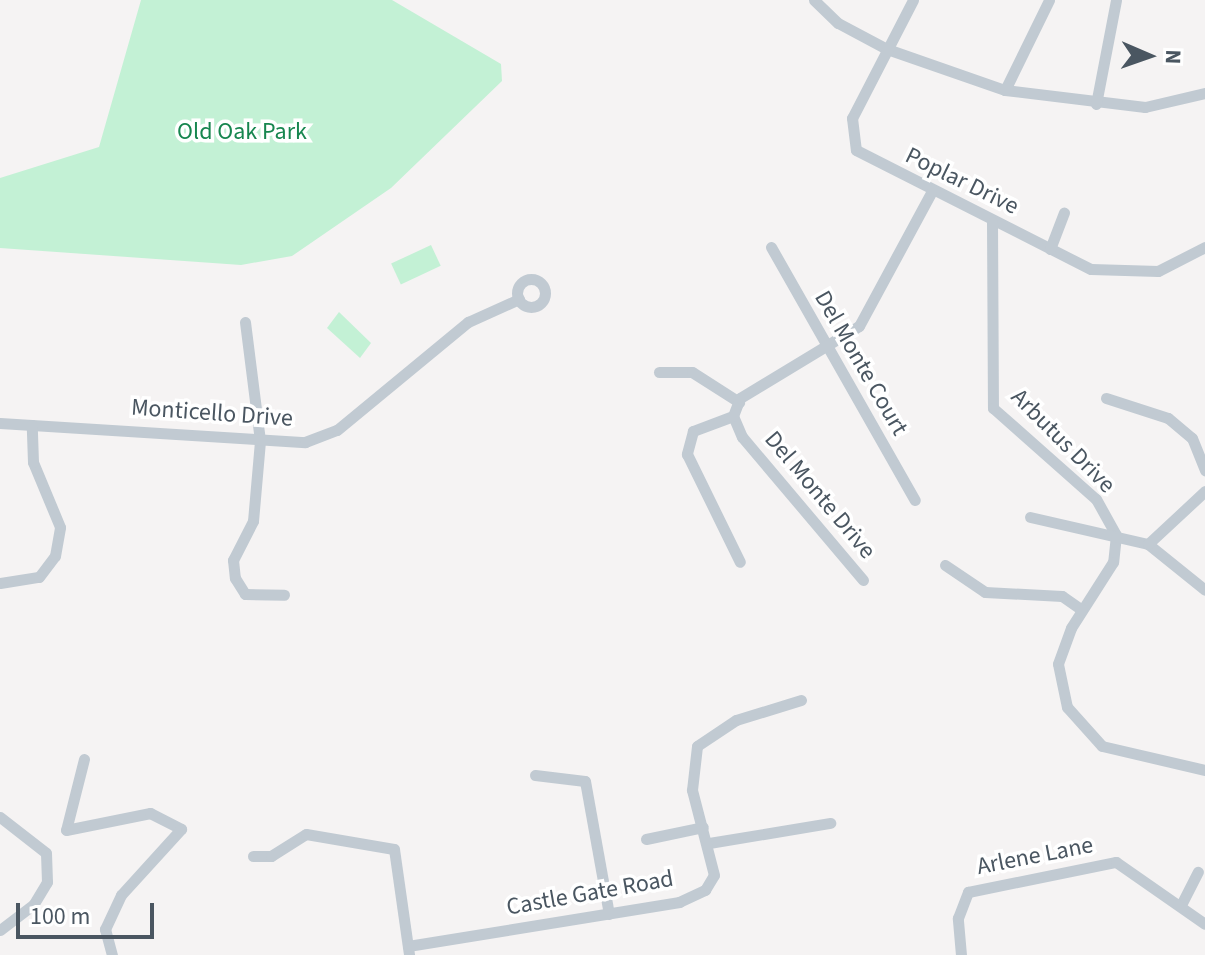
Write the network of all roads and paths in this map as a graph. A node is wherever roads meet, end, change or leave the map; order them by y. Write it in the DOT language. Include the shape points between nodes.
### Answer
graph roads {
  1 [pos="814,0"];
  2 [pos="831,0"];
  3 [pos="913,0"];
  4 [pos="1049,0"];
  5 [pos="1116,0"];
  6 [pos="824,13"];
  7 [pos="887,49"];
  8 [pos="1005,90"];
  9 [pos="1205,93"];
  10 [pos="1096,104"];
  11 [pos="931,193"];
  12 [pos="1064,213"];
  13 [pos="992,222"];
  14 [pos="771,247"];
  15 [pos="1205,247"];
  16 [pos="1050,249"];
  17 [pos="519,299"];
  18 [pos="245,322"];
  19 [pos="825,349"];
  20 [pos="659,372"];
  21 [pos="1106,398"];
  22 [pos="739,402"];
  23 [pos="733,416"];
  24 [pos="0,423"];
  25 [pos="32,425"];
  26 [pos="260,441"];
  27 [pos="1205,471"];
  28 [pos="1205,491"];
  29 [pos="915,500"];
  30 [pos="1030,517"];
  31 [pos="1116,535"];
  32 [pos="1148,544"];
  33 [pos="740,562"];
  34 [pos="945,565"];
  35 [pos="863,580"];
  36 [pos="0,583"];
  37 [pos="1205,590"];
  38 [pos="284,595"];
  39 [pos="1082,610"];
  40 [pos="801,700"];
  41 [pos="84,759"];
  42 [pos="1205,770"];
  43 [pos="535,775"];
  44 [pos="0,817"];
  45 [pos="830,823"];
  46 [pos="703,827"];
  47 [pos="646,839"];
  48 [pos="709,843"];
  49 [pos="253,856"];
  50 [pos="1198,872"];
  51 [pos="1182,903"];
  52 [pos="609,914"];
  53 [pos="1205,924"];
  54 [pos="0,930"];
  55 [pos="408,951"];
  56 [pos="112,955"];
  57 [pos="961,955"];
  1 -- 6 [label="street"];
  2 -- 6 [label="street"];
  3 -- 7 [label="street, Poplar Drive"];
  4 -- 8 [label="street"];
  5 -- 10 [label="street"];
  6 -- 7 [label="street"];
  7 -- 8 [label="street"];
  7 -- 11 [label="street, Poplar Drive" via="852,118 850,141 865,158"];
  8 -- 10 [label="street"];
  9 -- 10 [label="street" via="1145,107"];
  11 -- 13 [label="street, Poplar Drive"];
  11 -- 19 [label="street" via="871,311"];
  12 -- 16 [label="street"];
  13 -- 16 [label="street, Poplar Drive"];
  13 -- 31 [label="street, Arbutus Drive" via="993,408 1096,499"];
  14 -- 19 [label="street, Del Monte Court"];
  15 -- 16 [label="street, Poplar Drive" via="1158,271 1126,275"];
  17 -- 26 [label="street, Monticello Drive" via="468,322 337,430 305,442"];
  18 -- 26 [label="street"];
  19 -- 22 [label="street"];
  19 -- 29 [label="street, Del Monte Court"];
  20 -- 22 [label="street" via="692,372"];
  21 -- 27 [label="street" via="1168,418 1192,438"];
  22 -- 23 [label="street"];
  23 -- 33 [label="street" via="693,431 687,454"];
  23 -- 35 [label="street, Del Monte Drive" via="742,437"];
  24 -- 25 [label="street, Monticello Drive"];
  25 -- 26 [label="street, Monticello Drive"];
  25 -- 36 [label="street" via="33,462 60,527 55,556 39,577"];
  26 -- 38 [label="street" via="253,521 233,560 235,578 245,594"];
  28 -- 32 [label="street"];
  30 -- 31 [label="street"];
  31 -- 32 [label="street"];
  31 -- 39 [label="street" via="1113,562"];
  32 -- 37 [label="street"];
  34 -- 39 [label="street" via="985,592 1062,596"];
  39 -- 42 [label="street" via="1058,664 1067,707 1102,746"];
  40 -- 46 [label="street, Castle Gate Road" via="736,720 697,746 692,790"];
  41 -- 56 [label="street" via="66,830 150,813 181,829 121,895 105,929"];
  43 -- 52 [label="street" via="585,781"];
  44 -- 54 [label="street" via="46,853 47,882 34,904"];
  45 -- 48 [label="street"];
  46 -- 47 [label="street"];
  46 -- 48 [label="street, Castle Gate Road"];
  48 -- 52 [label="street, Castle Gate Road" via="714,875 705,890 679,902"];
  49 -- 55 [label="street" via="271,856 306,834 394,849"];
  50 -- 51 [label="street"];
  51 -- 53 [label="street, Arlene Lane"];
  51 -- 57 [label="street, Arlene Lane" via="1116,862 978,888 968,892 958,918"];
  52 -- 55 [label="street, Castle Gate Road"];
}
